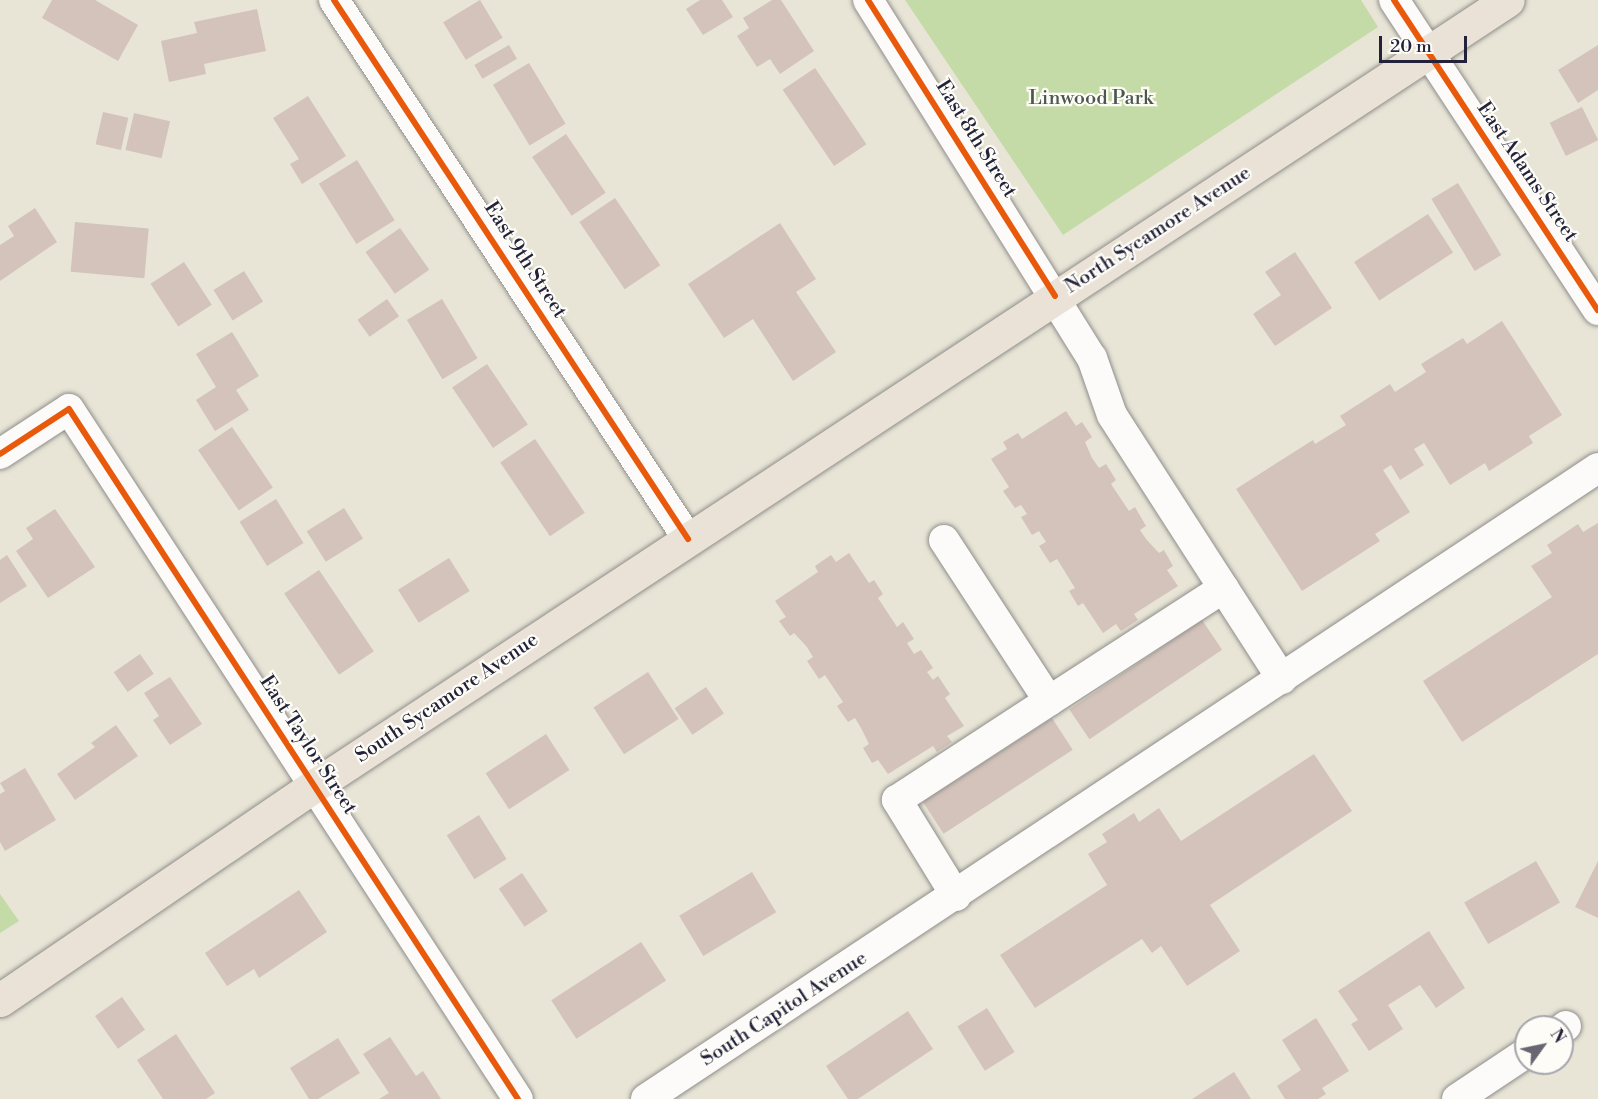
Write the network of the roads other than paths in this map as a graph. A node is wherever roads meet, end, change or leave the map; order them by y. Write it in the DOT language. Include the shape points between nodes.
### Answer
graph roads {
  1 [pos="334,0"];
  2 [pos="868,0"];
  3 [pos="1394,0"];
  4 [pos="1508,0"];
  5 [pos="1428,53"];
  6 [pos="1055,296"];
  7 [pos="1598,310"];
  8 [pos="0,454"];
  9 [pos="1598,468"];
  10 [pos="688,538"];
  11 [pos="944,540"];
  12 [pos="1224,588"];
  13 [pos="1282,679"];
  14 [pos="1048,700"];
  15 [pos="314,786"];
  16 [pos="956,896"];
  17 [pos="0,1000"];
  18 [pos="1514,1061"];
  19 [pos="518,1099"];
  20 [pos="646,1099"];
  21 [pos="1457,1099"];
  1 -- 10 [label="street, East 9th Street"];
  2 -- 6 [label="street, East 8th Street"];
  3 -- 5 [label="street, East Adams Street"];
  4 -- 5 [label="main road, North Sycamore Avenue"];
  5 -- 6 [label="main road, North Sycamore Avenue"];
  5 -- 7 [label="street, East Adams Street"];
  6 -- 10 [label="main road, North Sycamore Avenue"];
  6 -- 12 [label="street, East 8th Street" via="1092,358 1112,415"];
  8 -- 15 [label="street, East Taylor Street" via="69,409"];
  9 -- 13 [label="street, South Capitol Avenue"];
  10 -- 15 [label="main road, South Sycamore Avenue"];
  11 -- 14 [label="street"];
  12 -- 13 [label="street, East 8th Street"];
  12 -- 14 [label="street"];
  13 -- 16 [label="street, South Capitol Avenue"];
  14 -- 16 [label="street" via="897,800"];
  15 -- 17 [label="main road, South Sycamore Avenue"];
  15 -- 19 [label="street, East Taylor Street"];
  16 -- 20 [label="street, South Capitol Avenue"];
  18 -- 21 [label="street"];
}
